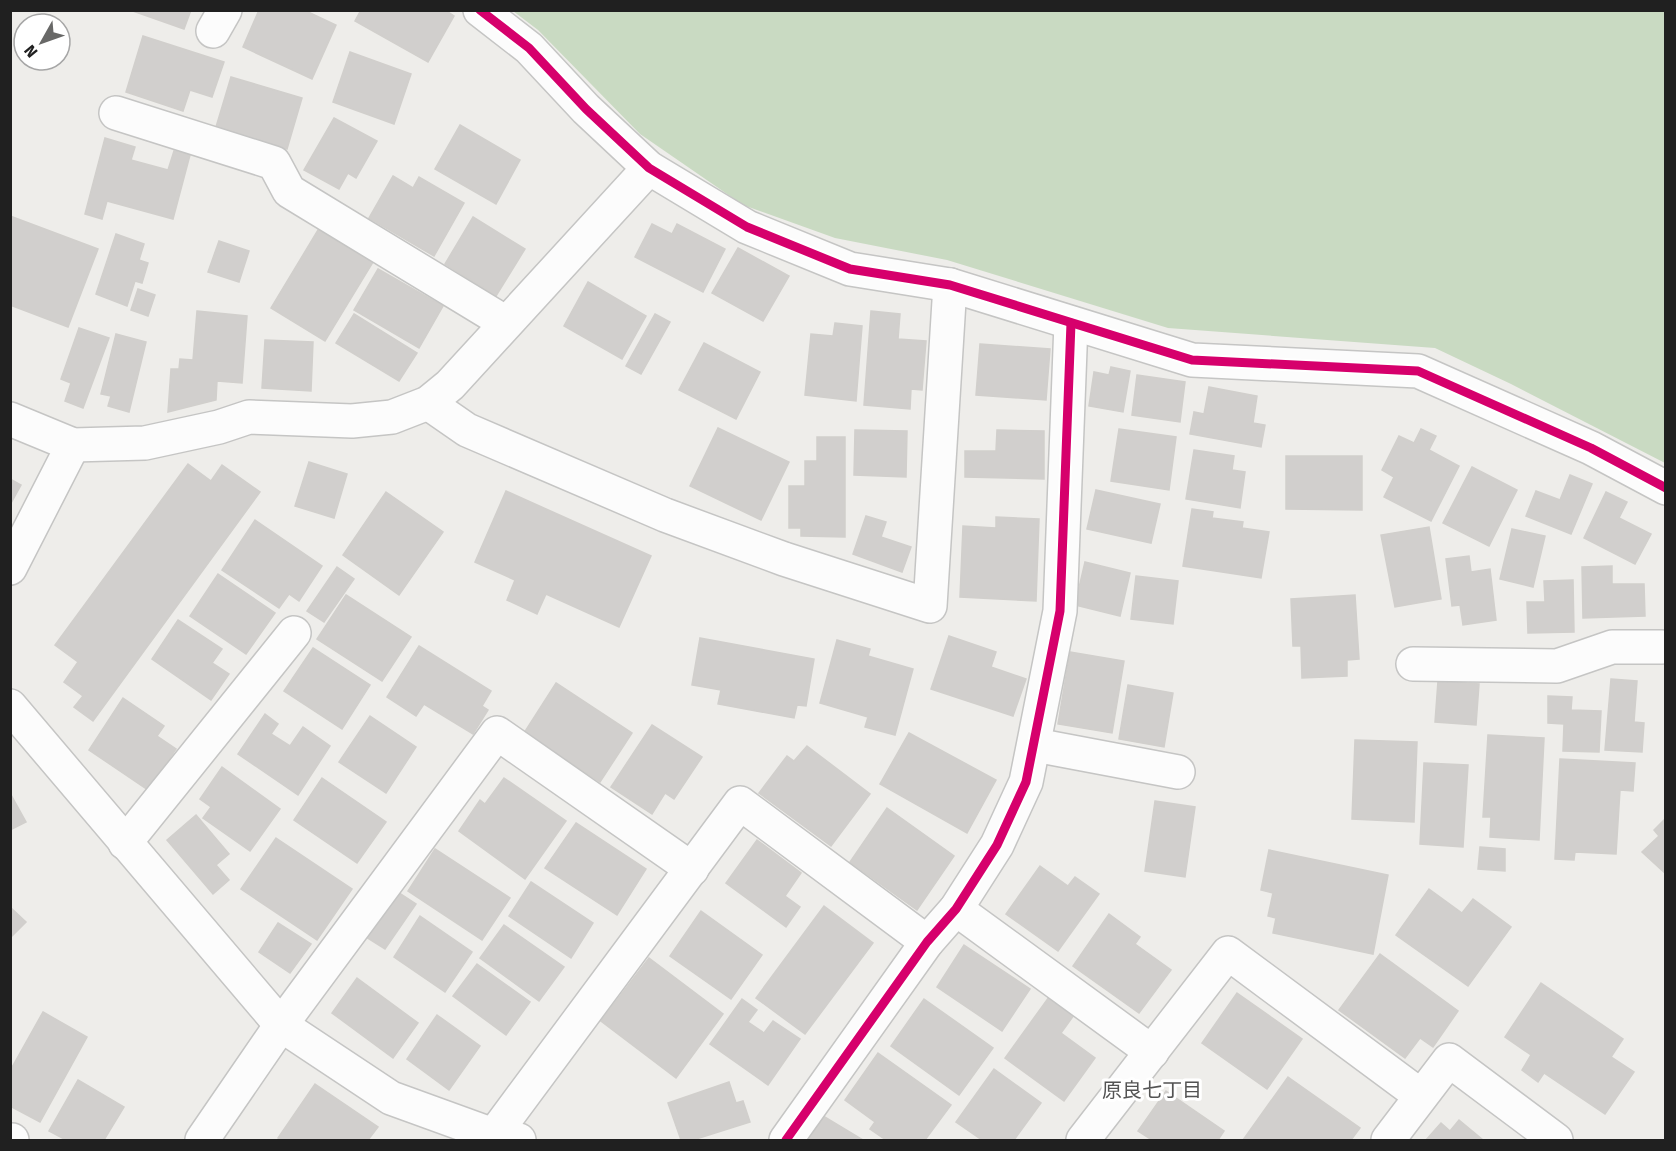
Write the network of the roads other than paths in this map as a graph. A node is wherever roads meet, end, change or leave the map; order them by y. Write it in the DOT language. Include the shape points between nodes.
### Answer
graph roads {
  1 [pos="480,10"];
  2 [pos="116,113"];
  3 [pos="649,168"];
  4 [pos="950,285"];
  5 [pos="506,323"];
  6 [pos="1071,323"];
  7 [pos="428,403"];
  8 [pos="10,419"];
  9 [pos="73,445"];
  10 [pos="1665,488"];
  11 [pos="10,568"];
  12 [pos="294,633"];
  13 [pos="1664,644"];
  14 [pos="1413,664"];
  15 [pos="10,706"];
  16 [pos="1035,745"];
  17 [pos="1178,772"];
  18 [pos="125,843"];
  19 [pos="692,869"];
  20 [pos="956,909"];
  21 [pos="927,942"];
  22 [pos="281,1025"];
  23 [pos="1152,1052"];
  24 [pos="1421,1096"];
  25 [pos="501,1139"];
  26 [pos="202,1140"];
  27 [pos="786,1140"];
  28 [pos="1083,1140"];
  29 [pos="1388,1140"];
  30 [pos="1556,1140"];
  1 -- 3 [label="street" via="530,48 586,109"];
  2 -- 5 [label="street" via="274,163 289,191"];
  3 -- 4 [label="street" via="747,227 850,269"];
  3 -- 5 [label="street"];
  4 -- 6 [label="street"];
  4 -- 7 [label="street" via="930,606 665,515 467,430"];
  5 -- 7 [label="street"];
  6 -- 10 [label="street" via="1192,360 1418,371 1591,448"];
  6 -- 16 [label="street" via="1060,611"];
  7 -- 9 [label="street" via="392,417 352,421 249,417 219,428 145,443"];
  8 -- 9 [label="street"];
  9 -- 11 [label="street"];
  12 -- 18 [label="street"];
  13 -- 14 [label="street" via="1612,647 1557,666"];
  15 -- 18 [label="street"];
  16 -- 17 [label="street"];
  16 -- 20 [label="street" via="1026,782 997,845"];
  18 -- 22 [label="street"];
  19 -- 21 [label="street" via="740,803"];
  19 -- 22 [label="street" via="497,733"];
  19 -- 25 [label="street"];
  20 -- 21 [label="street"];
  20 -- 23 [label="street"];
  21 -- 27 [label="street"];
  22 -- 25 [label="street" via="391,1098"];
  22 -- 26 [label="street"];
  23 -- 24 [label="street" via="1228,953"];
  23 -- 28 [label="street"];
  24 -- 29 [label="street"];
  24 -- 30 [label="street" via="1449,1060"];
}
